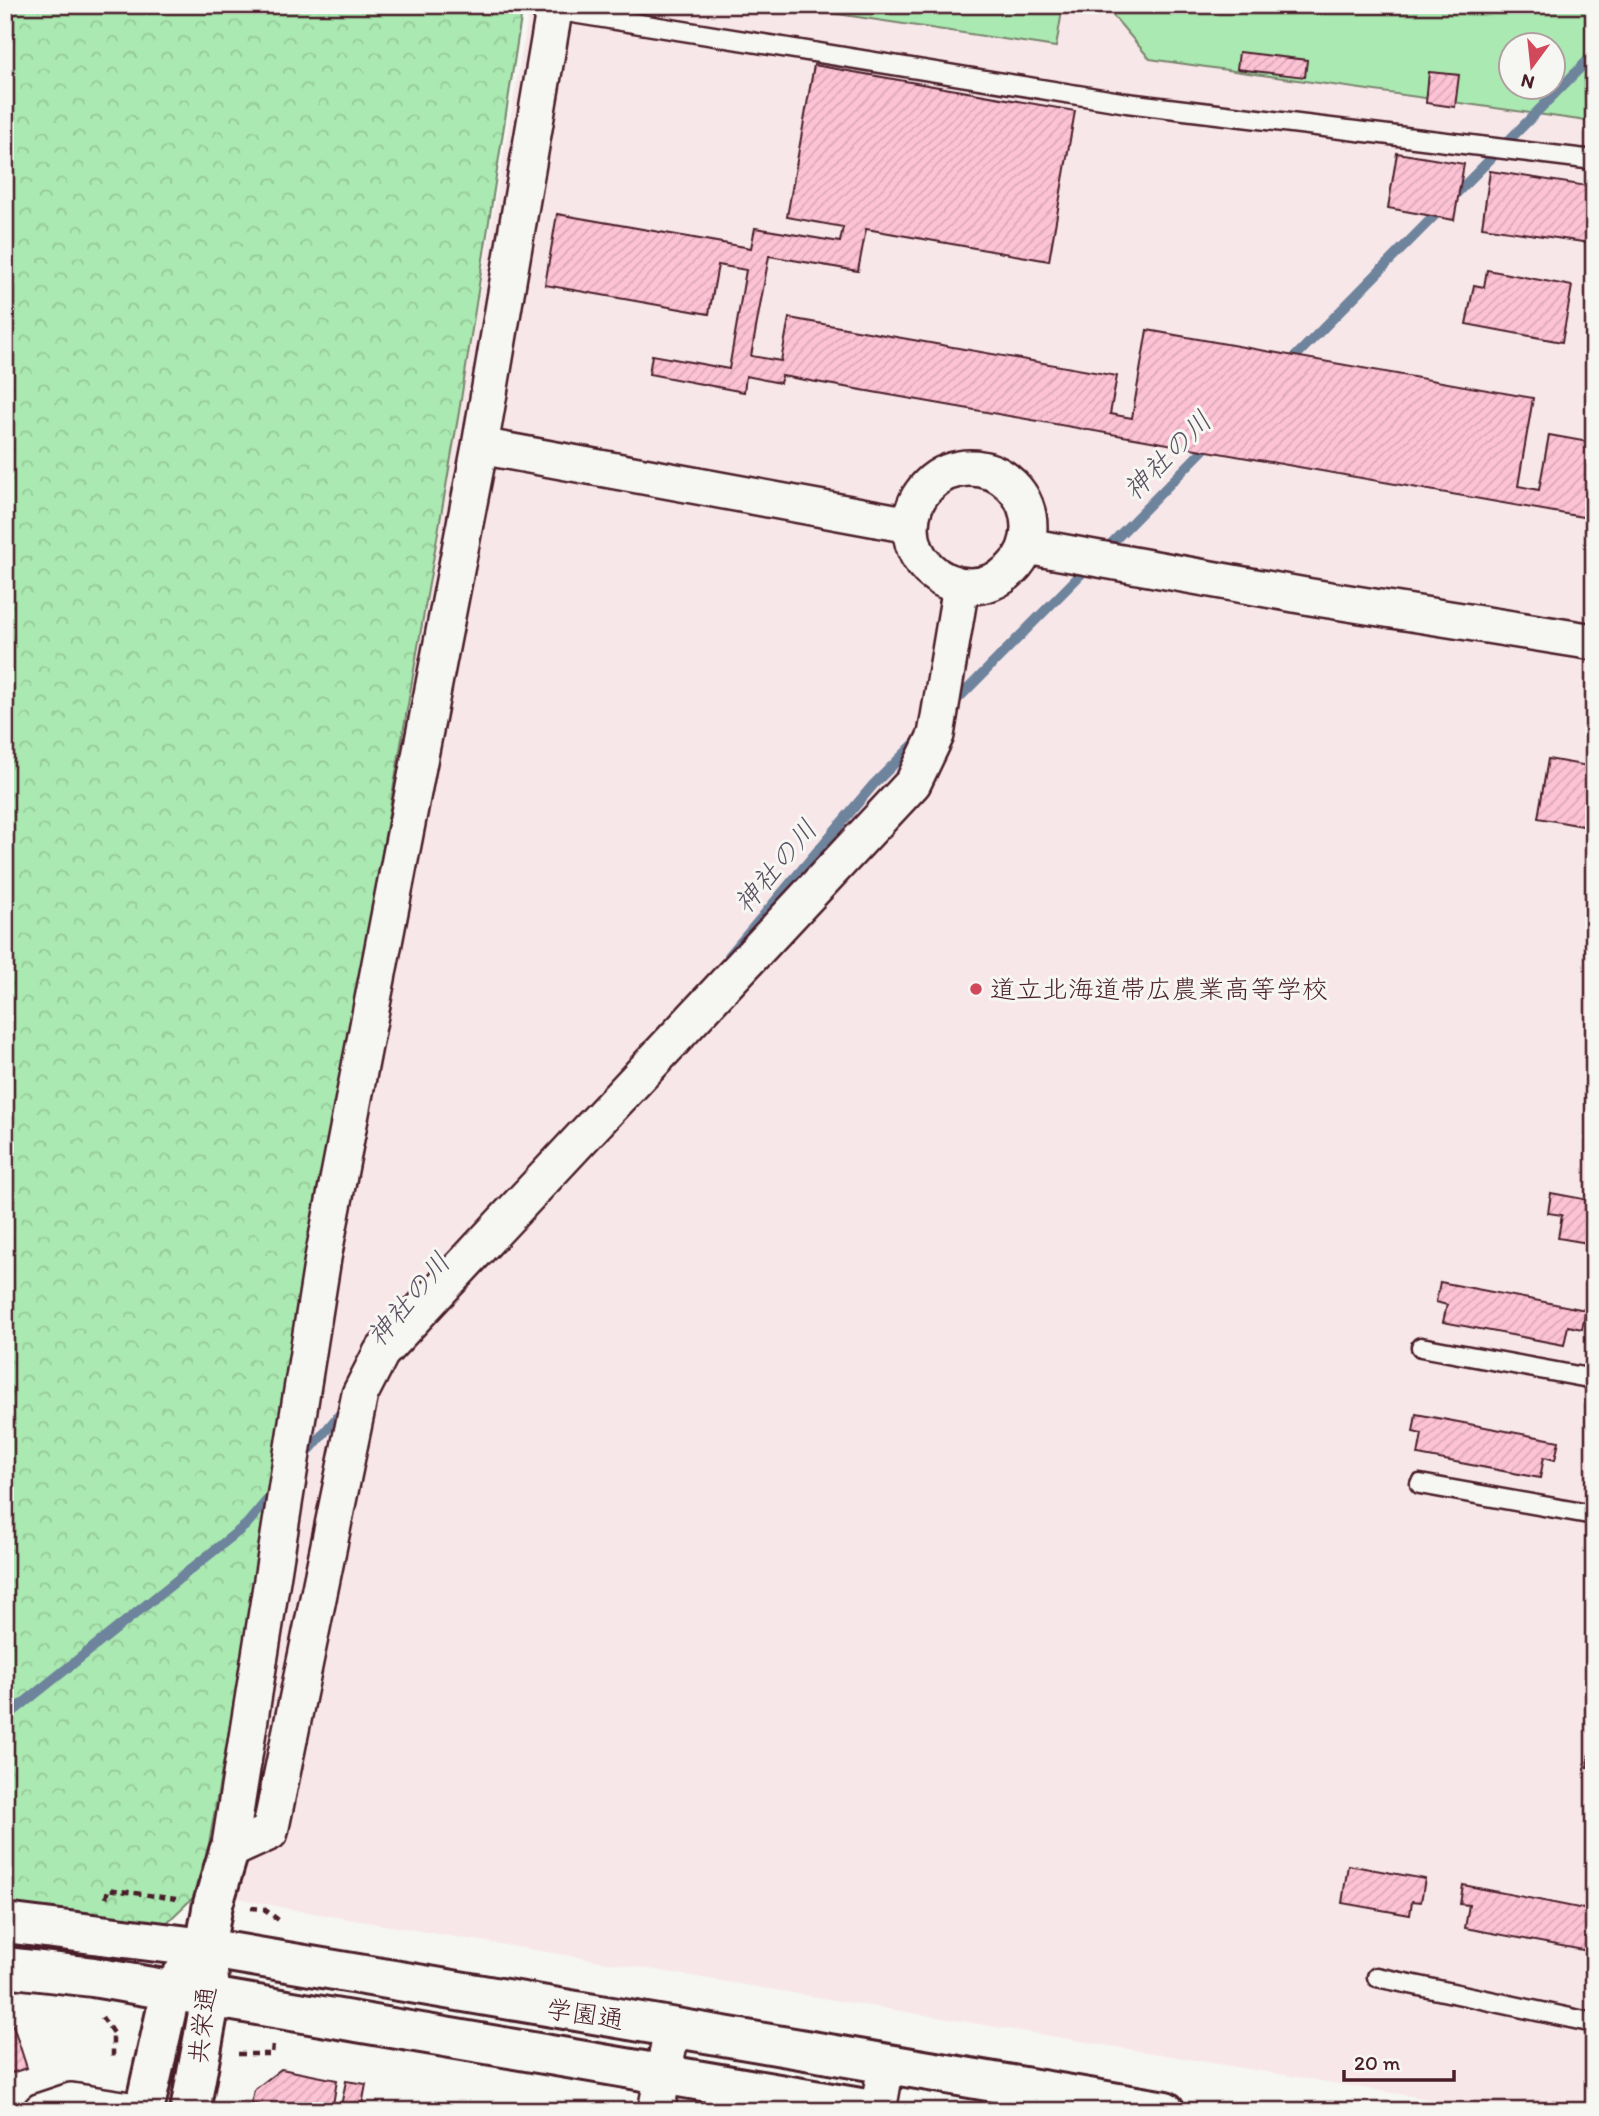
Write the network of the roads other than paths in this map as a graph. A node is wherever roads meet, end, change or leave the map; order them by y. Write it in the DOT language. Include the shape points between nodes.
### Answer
graph roads {
  1 [pos="555,8"];
  2 [pos="1594,160"];
  3 [pos="480,446"];
  4 [pos="910,525"];
  5 [pos="1027,546"];
  6 [pos="961,586"];
  7 [pos="1594,642"];
  8 [pos="1421,1347"];
  9 [pos="1594,1380"];
  10 [pos="1420,1484"];
  11 [pos="1594,1514"];
  12 [pos="229,1851"];
  13 [pos="5,1923"];
  14 [pos="205,1948"];
  15 [pos="5,1967"];
  16 [pos="1377,1977"];
  17 [pos="171,1990"];
  18 [pos="211,1997"];
  19 [pos="1594,2023"];
  20 [pos="672,2029"];
  21 [pos="886,2066"];
  22 [pos="663,2073"];
  23 [pos="1124,2107"];
  24 [pos="41,2111"];
  25 [pos="136,2111"];
  26 [pos="144,2111"];
  27 [pos="190,2111"];
  28 [pos="656,2111"];
  29 [pos="878,2111"];
  30 [pos="1165,2111"];
  1 -- 2 [label="lane" via="1127,103"];
  1 -- 3 [label="street"];
  3 -- 4 [label="street"];
  3 -- 12 [label="street" via="323,1258"];
  4 -- 5 [label="street" via="914,505 925,487 960,468 981,469 1000,476 1026,506"];
  4 -- 6 [label="street" via="918,558 944,581"];
  5 -- 6 [label="street" via="1001,578"];
  5 -- 7 [label="street"];
  6 -- 12 [label="street" via="936,735 913,783 381,1353 360,1394 270,1832"];
  8 -- 9 [label="lane"];
  10 -- 11 [label="lane"];
  12 -- 14 [label="street" via="212,1904"];
  13 -- 14 [label="street, 学園通"];
  14 -- 17 [label="street, 共栄通"];
  14 -- 18 [label="street, 共栄通"];
  14 -- 20 [label="street, 学園通"];
  15 -- 17 [label="street, 学園通"];
  16 -- 19 [label="lane"];
  17 -- 18 [label="street, 学園通"];
  17 -- 26 [label="street, 共栄通"];
  18 -- 22 [label="street, 学園通"];
  18 -- 27 [label="street, 共栄通"];
  20 -- 21 [label="street, 学園通"];
  20 -- 22 [label="street"];
  21 -- 23 [label="street, 学園通"];
  21 -- 29 [label="street"];
  22 -- 28 [label="street"];
  22 -- 29 [label="street, 学園通"];
  23 -- 30 [label="street, 学園通"];
  24 -- 25 [label="street" via="71,2101"];
}
